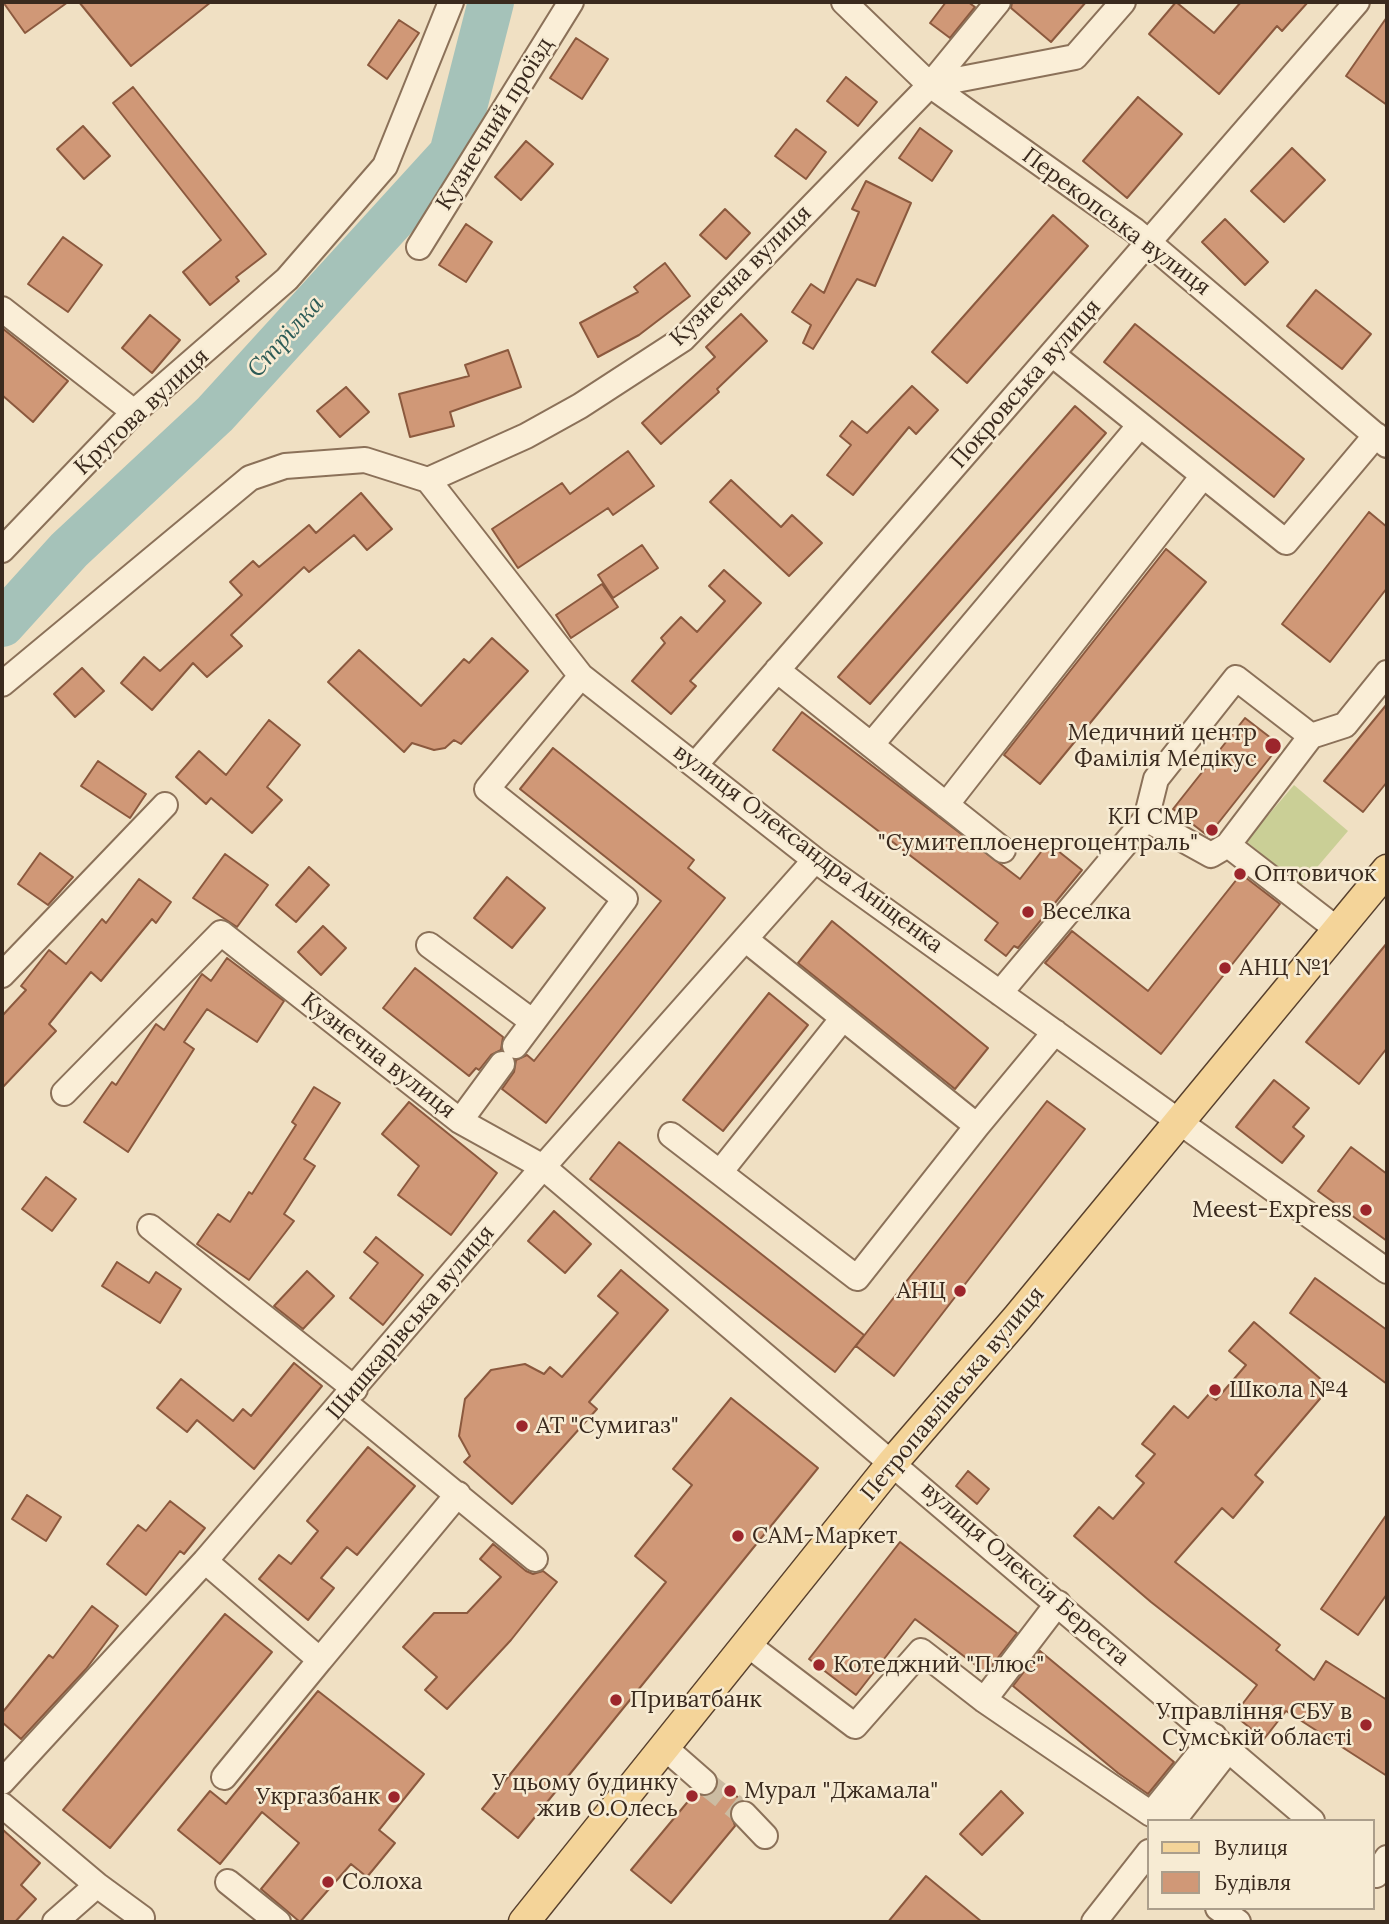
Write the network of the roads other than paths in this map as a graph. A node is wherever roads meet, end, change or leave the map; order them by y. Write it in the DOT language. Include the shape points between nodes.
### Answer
graph roads {
  1 [pos="451,2"];
  2 [pos="571,2"];
  3 [pos="844,2"];
  4 [pos="998,2"];
  5 [pos="1123,2"];
  6 [pos="1357,2"];
  7 [pos="930,85"];
  8 [pos="1150,243"];
  9 [pos="419,247"];
  10 [pos="2,309"];
  11 [pos="1052,354"];
  12 [pos="134,412"];
  13 [pos="1140,425"];
  14 [pos="1381,440"];
  15 [pos="1203,476"];
  16 [pos="428,480"];
  17 [pos="2,550"];
  18 [pos="777,670"];
  19 [pos="1387,673"];
  20 [pos="581,676"];
  21 [pos="2,684"];
  22 [pos="1311,736"];
  23 [pos="872,745"];
  24 [pos="695,765"];
  25 [pos="165,805"];
  26 [pos="946,805"];
  27 [pos="1146,819"];
  28 [pos="1228,845"];
  29 [pos="1003,850"];
  30 [pos="815,860"];
  31 [pos="1387,871"];
  32 [pos="1338,930"];
  33 [pos="745,939"];
  34 [pos="429,945"];
  35 [pos="2,975"];
  36 [pos="1000,993"];
  37 [pos="843,1018"];
  38 [pos="533,1022"];
  39 [pos="1055,1032"];
  40 [pos="64,1093"];
  41 [pos="460,1121"];
  42 [pos="1181,1122"];
  43 [pos="977,1126"];
  44 [pos="671,1135"];
  45 [pos="543,1167"];
  46 [pos="722,1171"];
  47 [pos="149,1227"];
  48 [pos="1387,1271"];
  49 [pos="350,1396"];
  50 [pos="893,1462"];
  51 [pos="458,1494"];
  52 [pos="535,1559"];
  53 [pos="205,1561"];
  54 [pos="1058,1603"];
  55 [pos="747,1644"];
  56 [pos="320,1660"];
  57 [pos="984,1700"];
  58 [pos="1221,1743"];
  59 [pos="664,1747"];
  60 [pos="224,1777"];
  61 [pos="3,1778"];
  62 [pos="704,1782"];
  63 [pos="2,1805"];
  64 [pos="744,1814"];
  65 [pos="1174,1819"];
  66 [pos="1310,1819"];
  67 [pos="765,1836"];
  68 [pos="1148,1853"];
  69 [pos="228,1882"];
  70 [pos="97,1885"];
  71 [pos="1221,1910"];
  72 [pos="142,1918"];
  73 [pos="55,1922"];
  74 [pos="278,1922"];
  75 [pos="524,1922"];
  76 [pos="1094,1922"];
  77 [pos="1238,1922"];
  1 -- 12 [label="street, Кругова вулиця" via="385,166 287,279"];
  2 -- 9 [label="street, Кузнечний проїзд"];
  3 -- 7 [label="street, Перекопська вулиця"];
  4 -- 7 [label="street, Кузнечна вулиця"];
  5 -- 7 [label="street" via="1075,57"];
  6 -- 8 [label="street, Покровська вулиця"];
  7 -- 8 [label="street, Перекопська вулиця"];
  7 -- 16 [label="street, Кузнечна вулиця" via="683,339 537,430"];
  8 -- 11 [label="street, Покровська вулиця"];
  8 -- 14 [label="street, Перекопська вулиця"];
  10 -- 12 [label="street"];
  11 -- 13 [label="street"];
  11 -- 18 [label="street, Покровська вулиця"];
  12 -- 17 [label="street, Кругова вулиця"];
  13 -- 15 [label="street"];
  13 -- 23 [label="street"];
  14 -- 15 [label="street" via="1286,542"];
  15 -- 26 [label="street"];
  16 -- 20 [label="street, вулиця Олександра Аніщенка"];
  16 -- 21 [label="street" via="365,460 285,466 250,478"];
  18 -- 23 [label="street"];
  18 -- 24 [label="street, Покровська вулиця"];
  19 -- 22 [label="street" via="1345,725"];
  20 -- 24 [label="street, вулиця Олександра Аніщенка"];
  20 -- 38 [label="street" via="487,789 625,899"];
  22 -- 27 [label="street" via="1236,678 1156,779"];
  22 -- 28 [label="street"];
  23 -- 26 [label="street"];
  24 -- 30 [label="street, вулиця Олександра Аніщенка"];
  25 -- 35 [label="street"];
  26 -- 29 [label="street"];
  27 -- 28 [label="street" via="1211,855"];
  27 -- 36 [label="street"];
  28 -- 32 [label="street"];
  30 -- 33 [label="street, Шишкарівська вулиця"];
  30 -- 36 [label="street, вулиця Олександра Аніщенка"];
  31 -- 32 [label="main road, Петропавлівська вулиця"];
  32 -- 42 [label="main road, Петропавлівська вулиця"];
  33 -- 37 [label="street"];
  33 -- 45 [label="street, Шишкарівська вулиця"];
  34 -- 38 [label="street"];
  36 -- 39 [label="street, вулиця Олександра Аніщенка"];
  37 -- 43 [label="street"];
  37 -- 46 [label="street"];
  38 -- 41 [label="street"];
  39 -- 42 [label="street, вулиця Олександра Аніщенка"];
  39 -- 43 [label="street"];
  40 -- 41 [label="street, Кузнечна вулиця" via="222,933"];
  41 -- 45 [label="street, Кузнечна вулиця"];
  42 -- 48 [label="street, вулиця Олександра Аніщенка"];
  42 -- 50 [label="main road, Петропавлівська вулиця"];
  43 -- 46 [label="street" via="857,1278"];
  44 -- 46 [label="street"];
  45 -- 49 [label="street, Шишкарівська вулиця"];
  45 -- 50 [label="street, вулиця Олексія Береста"];
  47 -- 49 [label="street"];
  49 -- 51 [label="street"];
  49 -- 53 [label="street, Шишкарівська вулиця"];
  50 -- 54 [label="street, вулиця Олексія Береста"];
  50 -- 55 [label="main road, Петропавлівська вулиця"];
  51 -- 52 [label="street"];
  51 -- 56 [label="street"];
  53 -- 56 [label="street"];
  53 -- 61 [label="street, Шишкарівська вулиця"];
  54 -- 57 [label="street"];
  54 -- 58 [label="street, вулиця Олексія Береста"];
  55 -- 57 [label="street" via="855,1726 921,1651"];
  55 -- 59 [label="main road, Петропавлівська вулиця"];
  56 -- 60 [label="street"];
  57 -- 58 [label="street" via="1151,1814"];
  58 -- 65 [label="street"];
  58 -- 66 [label="street, вулиця Олексія Береста"];
  59 -- 62 [label="street"];
  59 -- 75 [label="main road, Петропавлівська вулиця"];
  63 -- 70 [label="street"];
  64 -- 67 [label="street"];
  68 -- 76 [label="street"];
  69 -- 74 [label="street"];
  70 -- 72 [label="street"];
  70 -- 73 [label="street"];
  71 -- 77 [label="street"];
}
